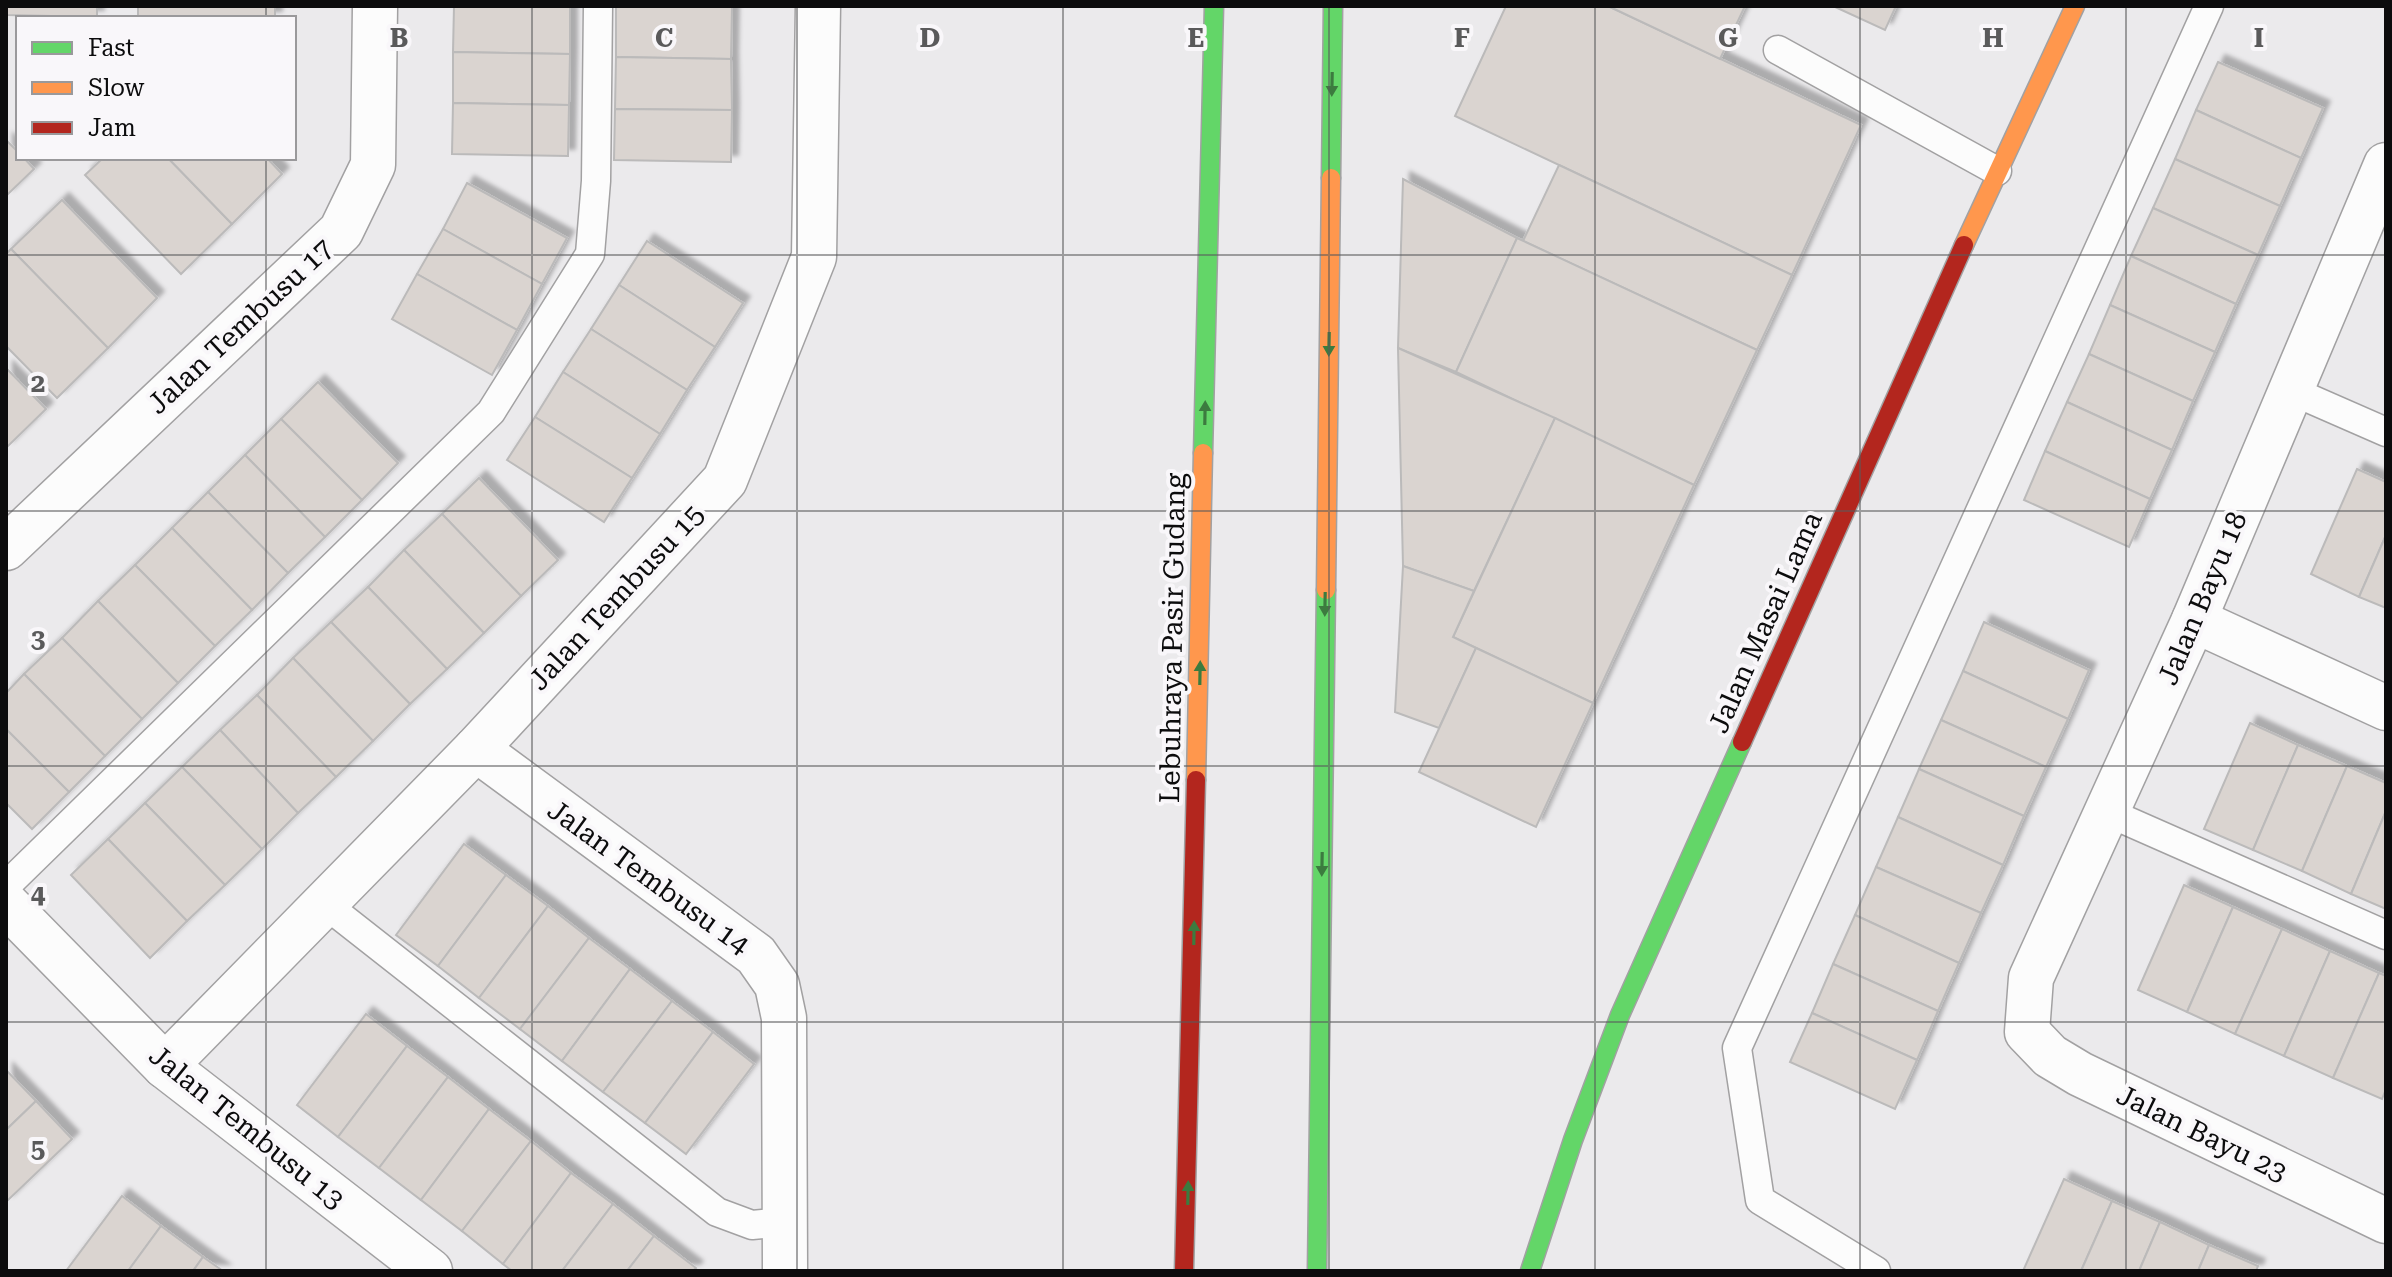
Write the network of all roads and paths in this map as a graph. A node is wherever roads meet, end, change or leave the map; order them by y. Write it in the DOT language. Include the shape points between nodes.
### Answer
graph roads {
  1 [pos="375,6"];
  2 [pos="598,6"];
  3 [pos="818,6"];
  4 [pos="1214,6"];
  5 [pos="1333,6"];
  6 [pos="2075,6"];
  7 [pos="2209,6"];
  8 [pos="1778,50"];
  9 [pos="1997,171"];
  10 [pos="2381,189"];
  11 [pos="2290,390"];
  12 [pos="2386,432"];
  13 [pos="6,548"];
  14 [pos="2194,620"];
  15 [pos="2386,708"];
  16 [pos="476,749"];
  17 [pos="2107,812"];
  18 [pos="6,886"];
  19 [pos="6,904"];
  20 [pos="325,904"];
  21 [pos="2386,935"];
  22 [pos="2027,1032"];
  23 [pos="165,1066"];
  24 [pos="2386,1221"];
  25 [pos="785,1222"];
  26 [pos="430,1271"];
  27 [pos="785,1271"];
  28 [pos="1184,1271"];
  29 [pos="1317,1271"];
  30 [pos="1530,1271"];
  31 [pos="1876,1271"];
  1 -- 13 [label="street, Jalan Tembusu 17" via="373,165 341,231"];
  2 -- 18 [label="lane" via="590,254 491,412"];
  3 -- 16 [label="street, Jalan Tembusu 15" via="814,257 725,480"];
  28 -- 4 [label="main road, Lebuhraya Pasir Gudang, one-way"];
  5 -- 29 [label="main road, one-way"];
  6 -- 9 [label="main road, Jalan Masai Lama"];
  7 -- 31 [label="lane" via="1737,1048 1760,1200"];
  8 -- 9 [label="lane"];
  9 -- 30 [label="main road, Jalan Masai Lama" via="1620,1015"];
  10 -- 11 [label="street, Jalan Bayu 18"];
  11 -- 12 [label="lane"];
  11 -- 14 [label="street, Jalan Bayu 18"];
  14 -- 15 [label="street"];
  14 -- 17 [label="street, Jalan Bayu 18"];
  16 -- 20 [label="street, Jalan Tembusu 15"];
  16 -- 25 [label="street, Jalan Tembusu 14" via="756,955 777,985 784,1018"];
  17 -- 21 [label="lane"];
  17 -- 22 [label="street, Jalan Bayu 18" via="2031,978"];
  19 -- 23 [label="street, Jalan Tembusu 13"];
  20 -- 23 [label="street, Jalan Tembusu 15"];
  20 -- 25 [label="lane" via="717,1212 752,1225"];
  22 -- 24 [label="street, Jalan Bayu 23" via="2050,1056 2080,1074"];
  23 -- 26 [label="street, Jalan Tembusu 13"];
  25 -- 27 [label="street, Jalan Tembusu 14"];
}
